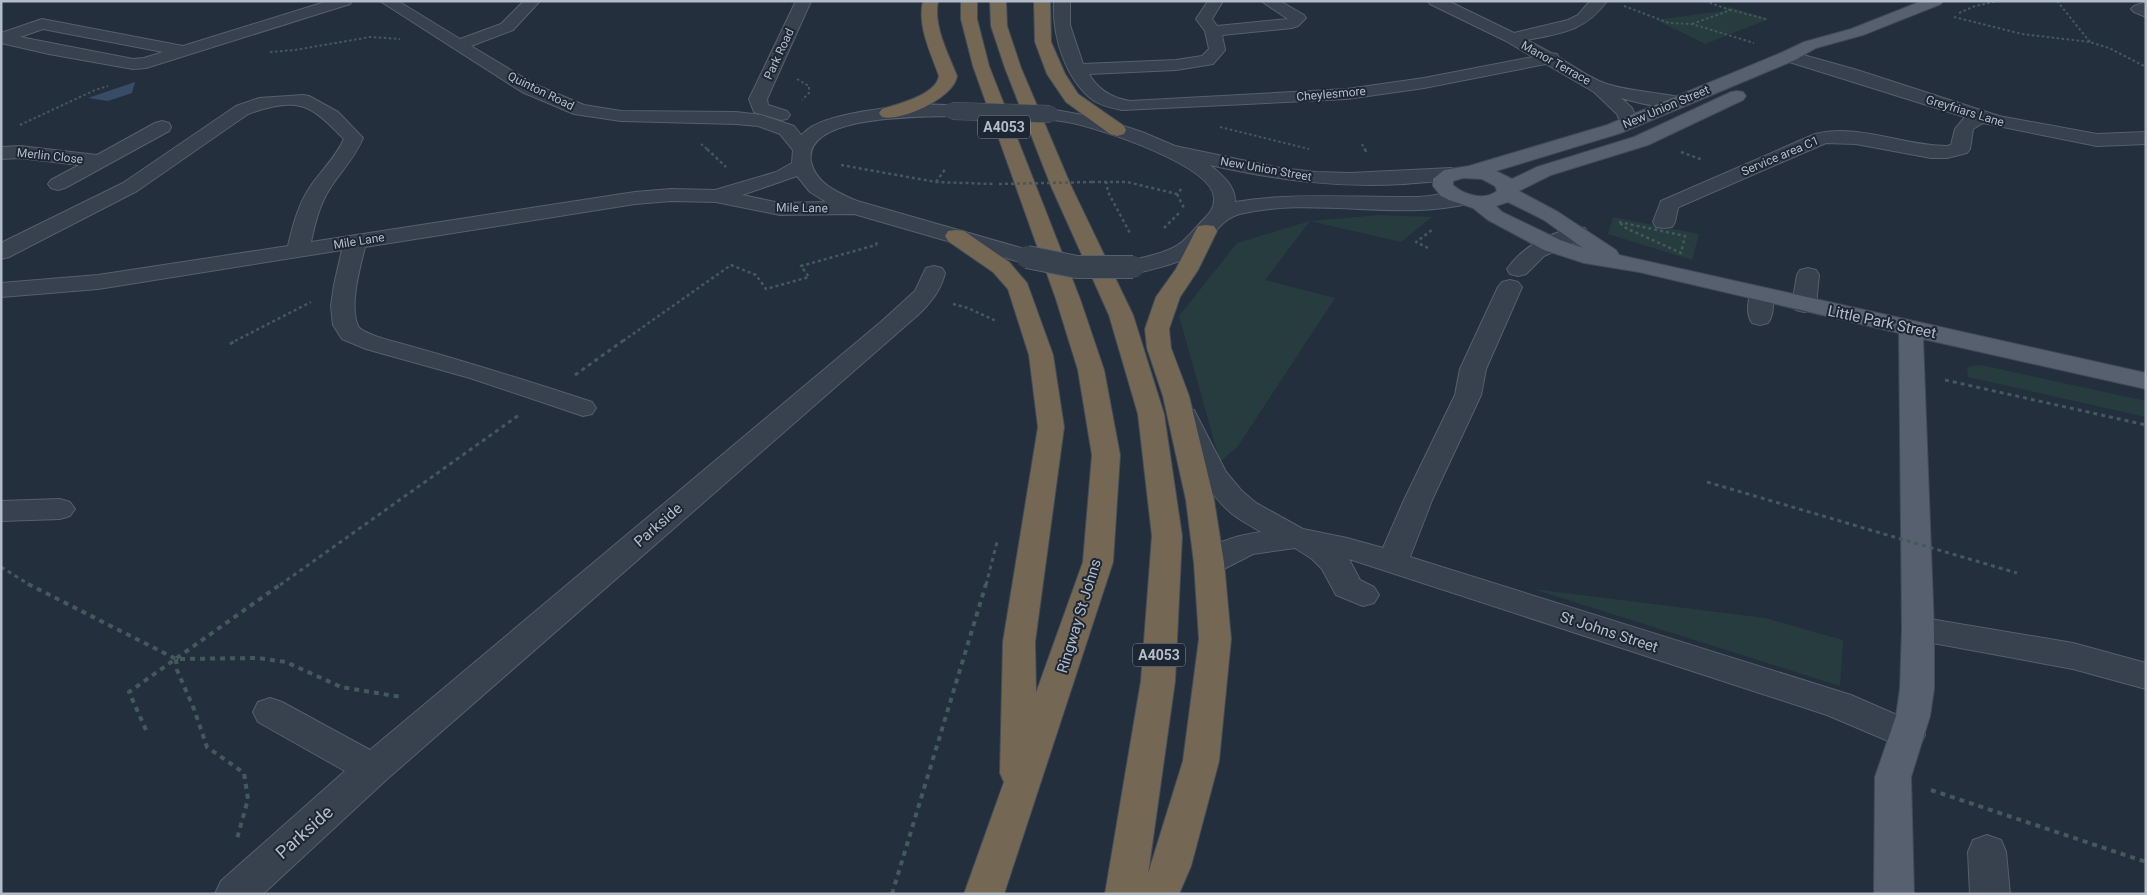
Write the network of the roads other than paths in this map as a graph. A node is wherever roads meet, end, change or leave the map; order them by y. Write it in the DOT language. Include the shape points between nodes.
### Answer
graph roads {
  1 [pos="345,1"];
  2 [pos="387,1"];
  3 [pos="532,1"];
  4 [pos="804,1"];
  5 [pos="931,1"];
  6 [pos="969,1"];
  7 [pos="998,1"];
  8 [pos="1042,1"];
  9 [pos="1062,1"];
  10 [pos="1268,1"];
  11 [pos="1435,1"];
  12 [pos="1600,1"];
  13 [pos="1936,1"];
  14 [pos="1214,3"];
  15 [pos="1251,27"];
  16 [pos="1213,31"];
  17 [pos="1857,32"];
  18 [pos="1512,38"];
  19 [pos="457,44"];
  20 [pos="182,51"];
  21 [pos="1789,56"];
  22 [pos="1550,58"];
  23 [pos="1809,62"];
  24 [pos="1078,69"];
  25 [pos="1600,88"];
  26 [pos="760,99"];
  27 [pos="1677,102"];
  28 [pos="888,113"];
  29 [pos="781,115"];
  30 [pos="869,116"];
  31 [pos="683,118"];
  32 [pos="1981,118"];
  33 [pos="1629,122"];
  34 [pos="162,126"];
  35 [pos="1116,130"];
  36 [pos="2145,138"];
  37 [pos="1172,151"];
  38 [pos="1,152"];
  39 [pos="801,157"];
  40 [pos="98,161"];
  41 [pos="1470,172"];
  42 [pos="1450,174"];
  43 [pos="58,184"];
  44 [pos="1508,191"];
  45 [pos="716,196"];
  46 [pos="1471,200"];
  47 [pos="858,208"];
  48 [pos="1214,222"];
  49 [pos="1664,222"];
  50 [pos="1577,233"];
  51 [pos="956,236"];
  52 [pos="355,242"];
  53 [pos="1552,245"];
  54 [pos="298,251"];
  55 [pos="1,252"];
  56 [pos="1619,261"];
  57 [pos="1808,275"];
  58 [pos="929,285"];
  59 [pos="1,290"];
  60 [pos="1762,295"];
  61 [pos="1804,305"];
  62 [pos="1760,318"];
  63 [pos="1911,328"];
  64 [pos="2146,381"];
  65 [pos="1176,396"];
  66 [pos="583,408"];
  67 [pos="4,499"];
  68 [pos="60,509"];
  69 [pos="1301,539"];
  70 [pos="1210,563"];
  71 [pos="1392,563"];
  72 [pos="1363,595"];
  73 [pos="1918,629"];
  74 [pos="2146,676"];
  75 [pos="270,712"];
  76 [pos="1907,735"];
  77 [pos="373,769"];
  78 [pos="1018,794"];
  79 [pos="1987,852"];
  80 [pos="235,894"];
  81 [pos="984,894"];
  82 [pos="1125,894"];
  83 [pos="1159,894"];
  84 [pos="1894,894"];
  85 [pos="1990,894"];
  1 -- 20 [label="street"];
  2 -- 19 [label="street, Quinton Road"];
  3 -- 19 [label="street" via="507,27"];
  4 -- 26 [label="street, Park Road"];
  5 -- 28 [label="highway" via="928,13 948,76 947,83 923,101"];
  6 -- 78 [label="highway, Ringway St Johns / A4053" via="969,19 981,66 1068,299 1091,370 1106,455 1098,562"];
  7 -- 82 [label="highway, A4053" via="998,26 1013,68 1060,186 1121,315 1148,405 1167,536 1158,681"];
  8 -- 35 [label="highway" via="1043,42 1056,74 1072,98"];
  9 -- 24 [label="street" via="1062,29"];
  10 -- 15 [label="street" via="1298,18 1292,23"];
  11 -- 18 [label="street, Manor Terrace"];
  12 -- 18 [label="street" via="1582,20"];
  13 -- 17 [label="main road, New Union Street"];
  14 -- 15 [label="street"];
  14 -- 16 [label="street" via="1204,19"];
  15 -- 16 [label="street"];
  16 -- 24 [label="street" via="1217,50 1207,60"];
  17 -- 21 [label="main road, New Union Street" via="1810,45"];
  17 -- 23 [label="main road, New Union Street"];
  18 -- 22 [label="street, Manor Terrace"];
  19 -- 31 [label="street, Quinton Road" via="528,88 580,110 621,116"];
  20 -- 20 [label="street" via="42,24 2,38 132,64 146,63"];
  21 -- 23 [label="street, Greyfriars Lane"];
  21 -- 27 [label="main road, New Union Street"];
  22 -- 24 [label="street, Cheylesmore" via="1366,92 1142,107 1110,102 1093,90"];
  22 -- 25 [label="street, Manor Terrace"];
  23 -- 32 [label="street, Greyfriars Lane"];
  23 -- 44 [label="main road, New Union Street" via="1658,134 1544,171"];
  25 -- 27 [label="street, Manor Terrace"];
  25 -- 33 [label="street, Manor Terrace" via="1626,112"];
  26 -- 29 [label="street, Quinton Road"];
  27 -- 33 [label="main road, New Union Street"];
  28 -- 30 [label="street"];
  28 -- 35 [label="street, bridge" via="1050,114"];
  29 -- 30 [label="street, Quinton Road" via="837,119"];
  29 -- 31 [label="street, Quinton Road"];
  30 -- 39 [label="street, Mile Lane" via="819,130 808,137"];
  31 -- 39 [label="street, Quinton Road" via="736,118 771,123 787,130"];
  32 -- 36 [label="street, Greyfriars Lane" via="2097,140"];
  32 -- 49 [label="street, Service area C1" via="1967,123 1962,130 1960,149 1955,152 1841,136 1822,138 1668,205"];
  33 -- 41 [label="main road, New Union Street"];
  34 -- 40 [label="street, Merlin Close"];
  35 -- 37 [label="street"];
  37 -- 42 [label="street, New Union Street" via="1257,170 1316,178 1410,178"];
  37 -- 48 [label="street" via="1210,174 1220,185 1225,196"];
  38 -- 40 [label="street, Merlin Close"];
  39 -- 45 [label="street, Mile Lane" via="783,176"];
  39 -- 47 [label="street, Quinton Road" via="808,179 828,195"];
  40 -- 43 [label="street, Merlin Close"];
  41 -- 42 [label="main road"];
  41 -- 44 [label="main road, Little Park Street" via="1496,178"];
  42 -- 46 [label="main road, Little Park Street" via="1443,179 1443,186 1452,194"];
  44 -- 46 [label="main road, New Union Street" via="1497,200"];
  44 -- 50 [label="main road, Little Park Street"];
  45 -- 47 [label="street, Mile Lane" via="780,209"];
  45 -- 52 [label="street, Mile Lane" via="634,198"];
  46 -- 48 [label="street, New Union Street" via="1282,202 1244,207"];
  46 -- 53 [label="main road, Little Park Street"];
  47 -- 51 [label="street"];
  48 -- 51 [label="street, bridge" via="1190,247 1174,256 1133,267 1077,267 1027,257"];
  48 -- 65 [label="highway" via="1168,297 1157,329 1159,348"];
  50 -- 53 [label="street"];
  50 -- 56 [label="main road, Little Park Street"];
  51 -- 78 [label="highway" via="1001,267 1019,288 1041,355 1050,427 1019,642"];
  52 -- 54 [label="street, Mile Lane"];
  52 -- 66 [label="street" via="342,315 351,334"];
  53 -- 56 [label="main road, Little Park Street" via="1592,258"];
  53 -- 71 [label="street" via="1529,255 1514,278 1473,369 1468,395"];
  54 -- 55 [label="street" via="304,221 318,190 350,150 354,138 332,116 303,100 264,102 242,110 130,187"];
  54 -- 59 [label="street, Mile Lane" via="98,282"];
  56 -- 60 [label="main road, Little Park Street"];
  57 -- 61 [label="street"];
  58 -- 77 [label="street, Parkside"];
  60 -- 61 [label="main road, Little Park Street"];
  60 -- 62 [label="street"];
  61 -- 63 [label="main road, Little Park Street"];
  63 -- 64 [label="main road, Little Park Street"];
  63 -- 73 [label="main road"];
  65 -- 69 [label="street, St Johns Street" via="1214,475 1231,497 1266,523"];
  65 -- 70 [label="highway" via="1200,500"];
  67 -- 68 [label="street"];
  69 -- 70 [label="street, St Johns Street" via="1248,544"];
  69 -- 71 [label="street, St Johns Street" via="1347,548"];
  69 -- 72 [label="street" via="1321,550 1339,567 1347,587"];
  70 -- 83 [label="highway" via="1215,639 1201,761 1171,866"];
  71 -- 76 [label="street, St Johns Street" via="1839,705"];
  73 -- 74 [label="street" via="2073,656"];
  73 -- 76 [label="main road" via="1917,689"];
  75 -- 77 [label="street"];
  76 -- 84 [label="main road" via="1893,777"];
  77 -- 80 [label="street, Parkside"];
  78 -- 81 [label="highway, Ringway St Johns / A4053"];
  79 -- 85 [label="street"];
}
